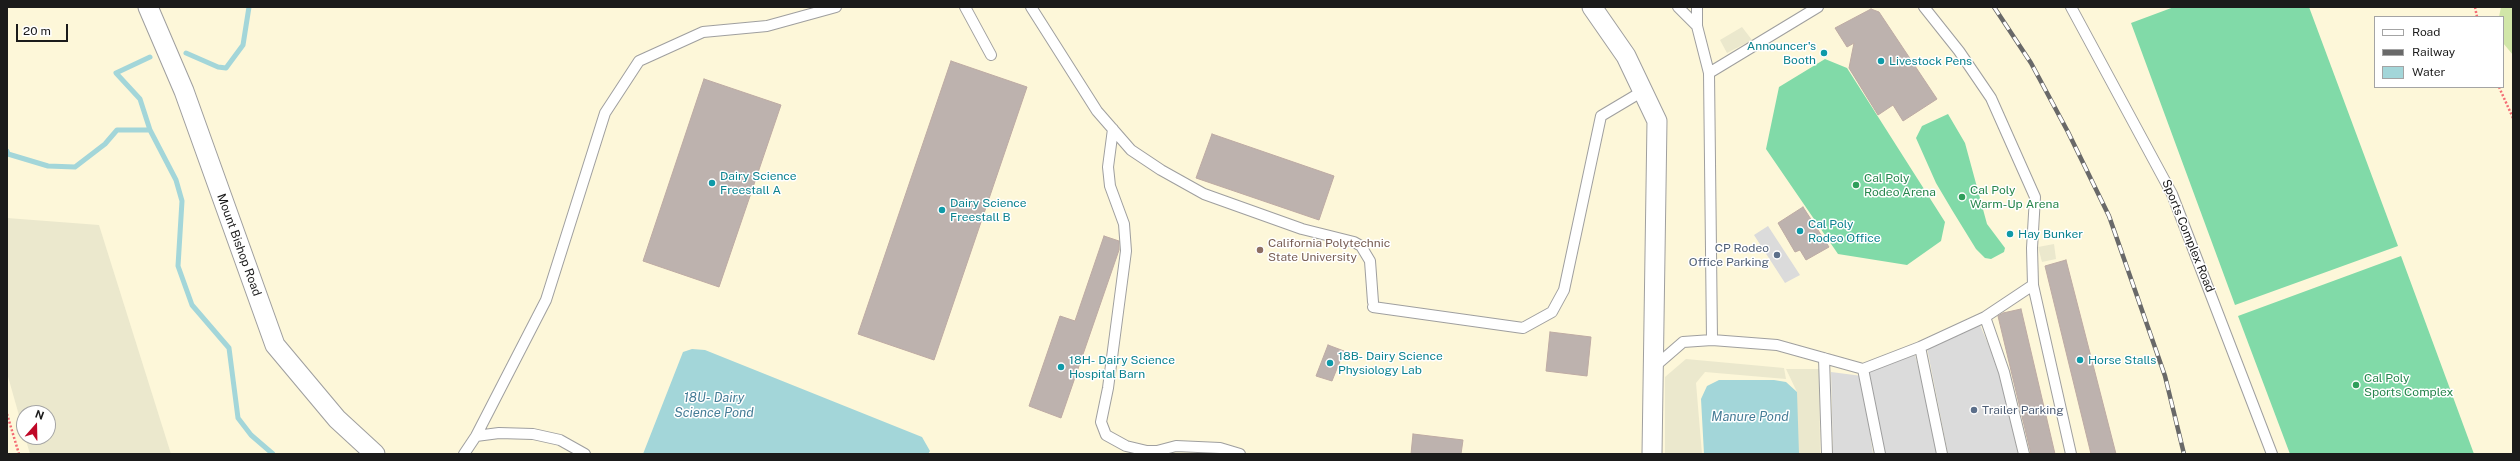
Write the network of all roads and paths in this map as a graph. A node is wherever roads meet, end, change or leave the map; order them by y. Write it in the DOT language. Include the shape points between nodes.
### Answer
graph roads {
  1 [pos="148,7"];
  2 [pos="836,7"];
  3 [pos="965,7"];
  4 [pos="1031,7"];
  5 [pos="1592,7"];
  6 [pos="1678,7"];
  7 [pos="1697,7"];
  8 [pos="1818,7"];
  9 [pos="1924,7"];
  10 [pos="2071,7"];
  11 [pos="1697,26"];
  12 [pos="991,55"];
  13 [pos="1709,73"];
  14 [pos="2499,88"];
  15 [pos="1643,91"];
  16 [pos="2513,118"];
  17 [pos="1113,129"];
  18 [pos="2033,285"];
  19 [pos="1985,317"];
  20 [pos="1712,340"];
  21 [pos="1920,347"];
  22 [pos="1824,358"];
  23 [pos="1653,368"];
  24 [pos="1863,369"];
  25 [pos="7,414"];
  26 [pos="476,436"];
  27 [pos="20,454"];
  28 [pos="375,454"];
  29 [pos="464,454"];
  30 [pos="585,454"];
  31 [pos="1240,454"];
  32 [pos="1652,454"];
  33 [pos="1827,454"];
  34 [pos="1880,454"];
  35 [pos="1942,454"];
  36 [pos="2024,454"];
  37 [pos="2071,454"];
  38 [pos="2272,454"];
  1 -- 28 [label="street, Mount Bishop Road" via="184,91 275,345 337,419"];
  2 -- 26 [label="lane" via="766,26 703,32 639,61 605,113 546,300"];
  3 -- 12 [label="lane"];
  4 -- 17 [label="lane" via="1097,111"];
  5 -- 15 [label="street" via="1626,56"];
  6 -- 11 [label="lane"];
  7 -- 11 [label="lane"];
  8 -- 13 [label="lane"];
  9 -- 18 [label="lane" via="1959,51 1990,98 2035,197"];
  10 -- 38 [label="lane, Sports Complex Road" via="2172,194"];
  11 -- 13 [label="lane"];
  13 -- 20 [label="lane"];
  14 -- 16 [label="path"];
  15 -- 17 [label="lane" via="1601,116 1564,290 1552,312 1523,328 1373,304 1370,261 1361,246 1302,229 1204,194 1160,170 1131,150"];
  15 -- 23 [label="street" via="1657,121"];
  17 -- 31 [label="lane" via="1108,167 1110,186 1124,224 1126,251 1108,388 1101,422 1106,435 1126,446 1147,451 1176,446 1220,448"];
  18 -- 19 [label="lane"];
  18 -- 37 [label="lane"];
  19 -- 21 [label="lane"];
  19 -- 36 [label="lane" via="2004,372"];
  20 -- 22 [label="lane" via="1777,346"];
  20 -- 23 [label="lane" via="1683,342"];
  21 -- 24 [label="lane"];
  21 -- 35 [label="lane"];
  22 -- 24 [label="lane"];
  22 -- 33 [label="lane"];
  23 -- 32 [label="street"];
  24 -- 34 [label="lane"];
  25 -- 27 [label="path"];
  26 -- 29 [label="lane"];
  26 -- 30 [label="lane" via="499,433 533,434 560,440"];
}
